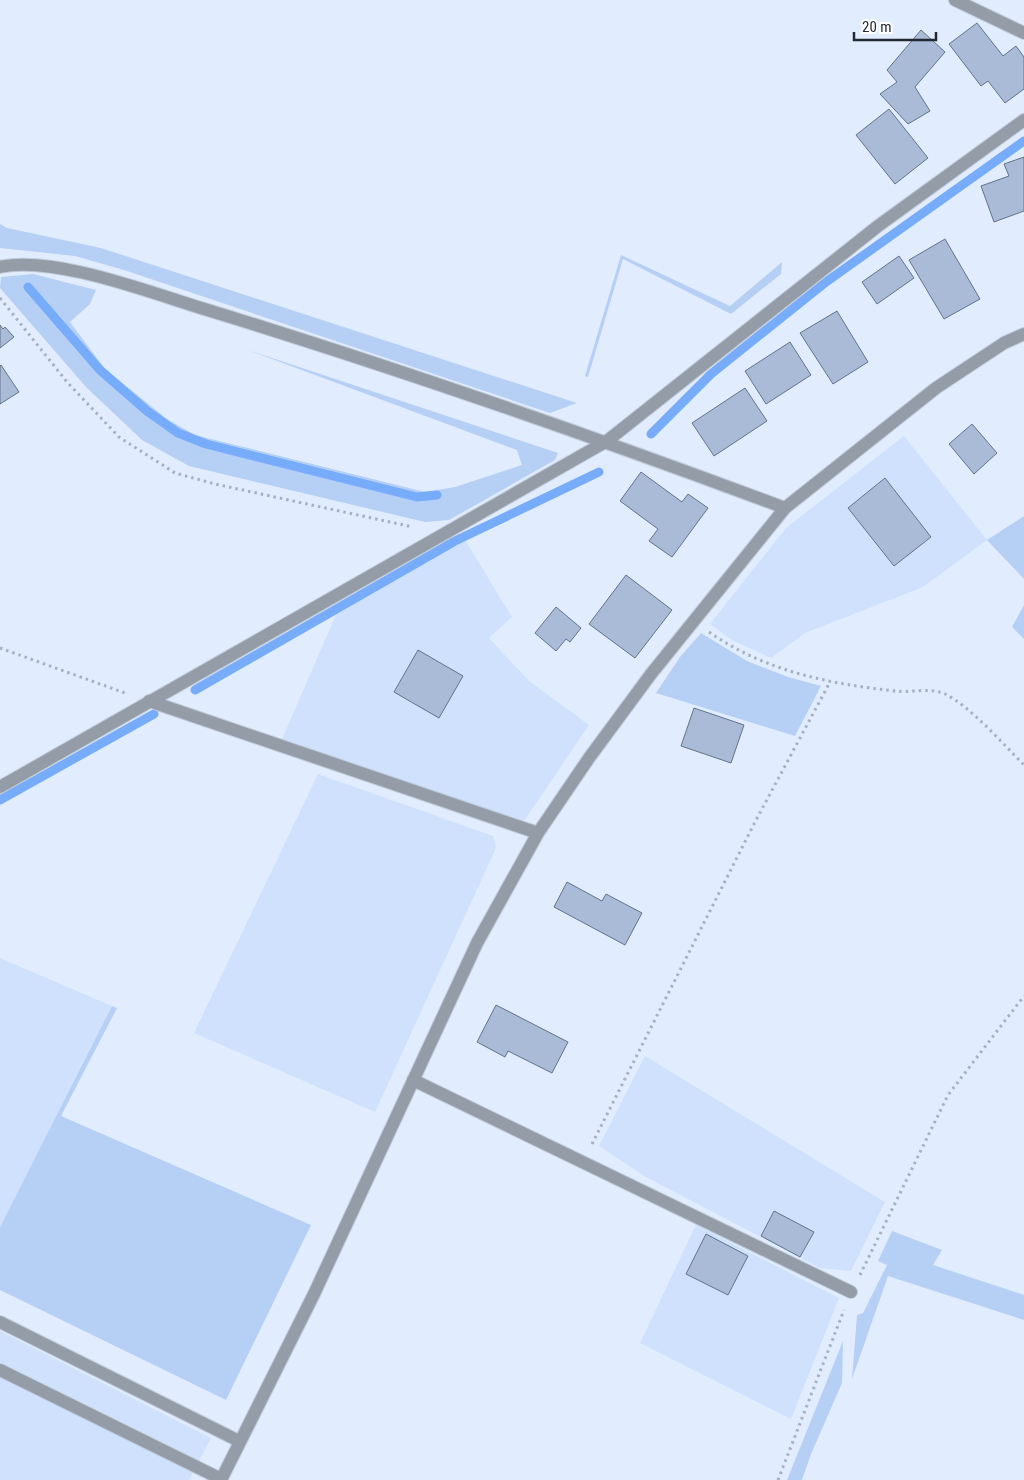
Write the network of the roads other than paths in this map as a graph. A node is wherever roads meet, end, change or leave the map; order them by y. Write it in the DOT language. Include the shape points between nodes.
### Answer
graph roads {
  1 [pos="955,0"];
  2 [pos="1024,33"];
  3 [pos="1024,120"];
  4 [pos="0,267"];
  5 [pos="1024,334"];
  6 [pos="607,441"];
  7 [pos="785,508"];
  8 [pos="149,701"];
  9 [pos="0,787"];
  10 [pos="538,833"];
  11 [pos="413,1080"];
  12 [pos="851,1292"];
  13 [pos="0,1322"];
  14 [pos="0,1370"];
  15 [pos="239,1440"];
  16 [pos="221,1480"];
  1 -- 2 [label="street"];
  3 -- 6 [label="street" via="878,226"];
  4 -- 6 [label="street" via="39,266 83,272 272,329"];
  5 -- 7 [label="street" via="1004,343 936,388"];
  6 -- 7 [label="street"];
  6 -- 8 [label="street"];
  7 -- 10 [label="street" via="651,674"];
  8 -- 9 [label="street"];
  8 -- 10 [label="street"];
  10 -- 11 [label="street" via="477,943"];
  11 -- 12 [label="street"];
  11 -- 15 [label="street" via="314,1294"];
  13 -- 15 [label="street"];
  14 -- 16 [label="street"];
  15 -- 16 [label="street"];
}
